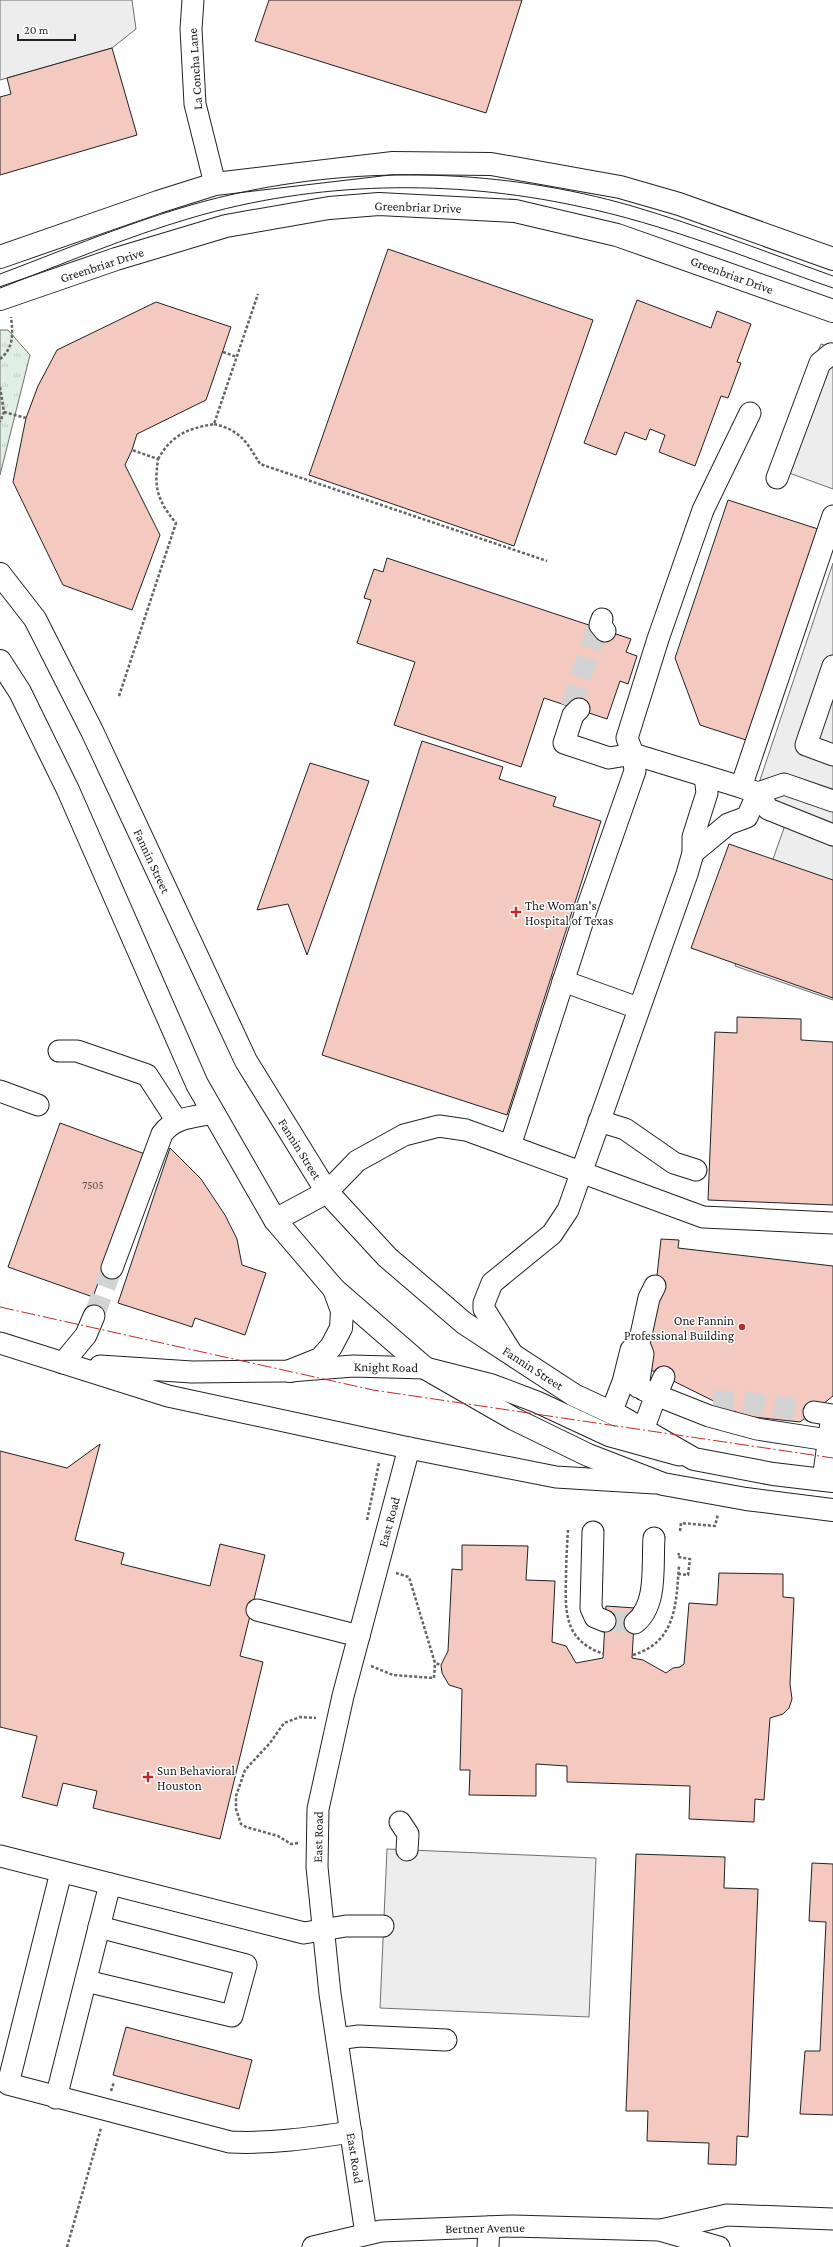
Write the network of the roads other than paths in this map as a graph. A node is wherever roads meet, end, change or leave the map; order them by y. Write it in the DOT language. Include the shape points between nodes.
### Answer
graph roads {
  1 [pos="193,0"];
  2 [pos="215,184"];
  3 [pos="0,257"];
  4 [pos="833,259"];
  5 [pos="3,298"];
  6 [pos="833,311"];
  7 [pos="833,355"];
  8 [pos="750,413"];
  9 [pos="777,478"];
  10 [pos="833,516"];
  11 [pos="0,574"];
  12 [pos="0,661"];
  13 [pos="833,666"];
  14 [pos="574,710"];
  15 [pos="633,754"];
  16 [pos="833,754"];
  17 [pos="705,776"];
  18 [pos="750,790"];
  19 [pos="833,801"];
  20 [pos="833,835"];
  21 [pos="693,853"];
  22 [pos="563,981"];
  23 [pos="638,1008"];
  24 [pos="59,1050"];
  25 [pos="0,1091"];
  26 [pos="38,1105"];
  27 [pos="214,1113"];
  28 [pos="177,1121"];
  29 [pos="599,1121"];
  30 [pos="510,1146"];
  31 [pos="696,1170"];
  32 [pos="581,1171"];
  33 [pos="326,1192"];
  34 [pos="275,1220"];
  35 [pos="833,1222"];
  36 [pos="112,1268"];
  37 [pos="656,1286"];
  38 [pos="334,1289"];
  39 [pos="94,1316"];
  40 [pos="0,1343"];
  41 [pos="513,1355"];
  42 [pos="63,1363"];
  43 [pos="425,1368"];
  44 [pos="290,1371"];
  45 [pos="645,1385"];
  46 [pos="611,1412"];
  47 [pos="814,1412"];
  48 [pos="642,1430"];
  49 [pos="828,1440"];
  50 [pos="409,1448"];
  51 [pos="694,1459"];
  52 [pos="822,1480"];
  53 [pos="663,1484"];
  54 [pos="807,1507"];
  55 [pos="833,1510"];
  56 [pos="593,1532"];
  57 [pos="654,1538"];
  58 [pos="257,1610"];
  59 [pos="605,1621"];
  60 [pos="634,1623"];
  61 [pos="359,1636"];
  62 [pos="0,1856"];
  63 [pos="61,1872"];
  64 [pos="110,1884"];
  65 [pos="99,1927"];
  66 [pos="324,1931"];
  67 [pos="383,1934"];
  68 [pos="86,1981"];
  69 [pos="337,2039"];
  70 [pos="446,2040"];
  71 [pos="56,2098"];
  72 [pos="351,2132"];
  73 [pos="833,2219"];
  74 [pos="659,2230"];
  75 [pos="366,2234"];
  76 [pos="488,2237"];
  77 [pos="313,2247"];
  78 [pos="719,2247"];
  1 -- 2 [label="street, La Concha Lane" via="191,29 195,104"];
  2 -- 3 [label="main road"];
  2 -- 4 [label="main road" via="393,163 491,164 620,187 679,204"];
  5 -- 6 [label="main road, Greenbriar Drive" via="116,259 226,226 329,208 379,204 515,211 617,234"];
  7 -- 9 [label="street" via="820,363"];
  8 -- 15 [label="street" via="703,510 658,639 627,738"];
  10 -- 18 [label="street"];
  11 -- 33 [label="main road, Fannin Street" via="35,619 92,731 246,1061"];
  12 -- 27 [label="main road" via="20,692 68,790 197,1084"];
  13 -- 16 [label="street" via="806,745"];
  14 -- 15 [label="street" via="564,743 609,758"];
  15 -- 17 [label="street"];
  15 -- 22 [label="street" via="635,771"];
  17 -- 18 [label="street"];
  17 -- 21 [label="street" via="707,793 693,837"];
  18 -- 19 [label="street" via="784,784"];
  18 -- 20 [label="street" via="768,809"];
  18 -- 21 [label="street" via="747,817 728,824"];
  21 -- 23 [label="street"];
  22 -- 23 [label="street"];
  22 -- 30 [label="street"];
  23 -- 29 [label="street"];
  24 -- 28 [label="street" via="77,1051 147,1075"];
  25 -- 26 [label="street"];
  27 -- 28 [label="street"];
  27 -- 34 [label="main road"];
  28 -- 36 [label="street" via="169,1125 157,1145"];
  29 -- 31 [label="street" via="625,1129 674,1164"];
  29 -- 32 [label="street"];
  30 -- 32 [label="street"];
  30 -- 33 [label="street" via="466,1130 439,1126 404,1134 357,1161"];
  32 -- 35 [label="street" via="703,1217"];
  32 -- 41 [label="street" via="568,1210 552,1234 492,1283 484,1303 484,1309"];
  33 -- 34 [label="main road"];
  33 -- 41 [label="main road, Fannin Street" via="386,1257 464,1323"];
  34 -- 38 [label="main road"];
  37 -- 45 [label="street" via="649,1298 639,1344 631,1350"];
  38 -- 43 [label="main road"];
  38 -- 44 [label="main road" via="342,1311 340,1328 331,1347 320,1359"];
  39 -- 42 [label="street" via="86,1335"];
  40 -- 42 [label="street, Knight Road"];
  41 -- 46 [label="main road, Fannin Street" via="574,1395"];
  42 -- 44 [label="street, Knight Road" via="192,1372"];
  42 -- 50 [label="street, Knight Road" via="168,1396"];
  43 -- 44 [label="street, Knight Road" via="353,1366"];
  43 -- 51 [label="street, Knight Road" via="492,1385 610,1436"];
  43 -- 53 [label="main road" via="514,1419 563,1443"];
  45 -- 46 [label="street"];
  45 -- 48 [label="street"];
  45 -- 49 [label="street" via="711,1408 757,1429"];
  46 -- 48 [label="main road, Fannin Street"];
  47 -- 49 [label="street" via="832,1414"];
  48 -- 51 [label="main road, Fannin Street"];
  49 -- 52 [label="street"];
  50 -- 53 [label="street, Knight Road" via="556,1477"];
  50 -- 61 [label="street, East Road"];
  51 -- 52 [label="main road, Fannin Street" via="773,1474"];
  52 -- 54 [label="main road"];
  53 -- 54 [label="main road"];
  54 -- 55 [label="main road"];
  56 -- 59 [label="street" via="590,1608 594,1617"];
  57 -- 60 [label="street" via="651,1594 643,1617"];
  58 -- 61 [label="street"];
  61 -- 66 [label="street, East Road" via="318,1809 317,1867"];
  62 -- 63 [label="street"];
  63 -- 64 [label="street"];
  63 -- 71 [label="street" via="8,2084"];
  64 -- 65 [label="street"];
  64 -- 66 [label="street" via="304,1933"];
  65 -- 68 [label="street"];
  65 -- 68 [label="street" via="246,1965 232,2016"];
  66 -- 67 [label="street" via="348,1940"];
  66 -- 69 [label="street, East Road"];
  68 -- 71 [label="street"];
  69 -- 70 [label="street" via="359,2036"];
  69 -- 72 [label="street, East Road"];
  71 -- 72 [label="street" via="230,2142 294,2140"];
  72 -- 75 [label="street, East Road"];
  73 -- 74 [label="street, Bertner Avenue" via="727,2215"];
  74 -- 76 [label="street, Bertner Avenue"];
  74 -- 78 [label="street, Bertner Avenue"];
  75 -- 76 [label="street, Bertner Avenue" via="381,2231"];
  75 -- 77 [label="street, Bertner Avenue"];
}
